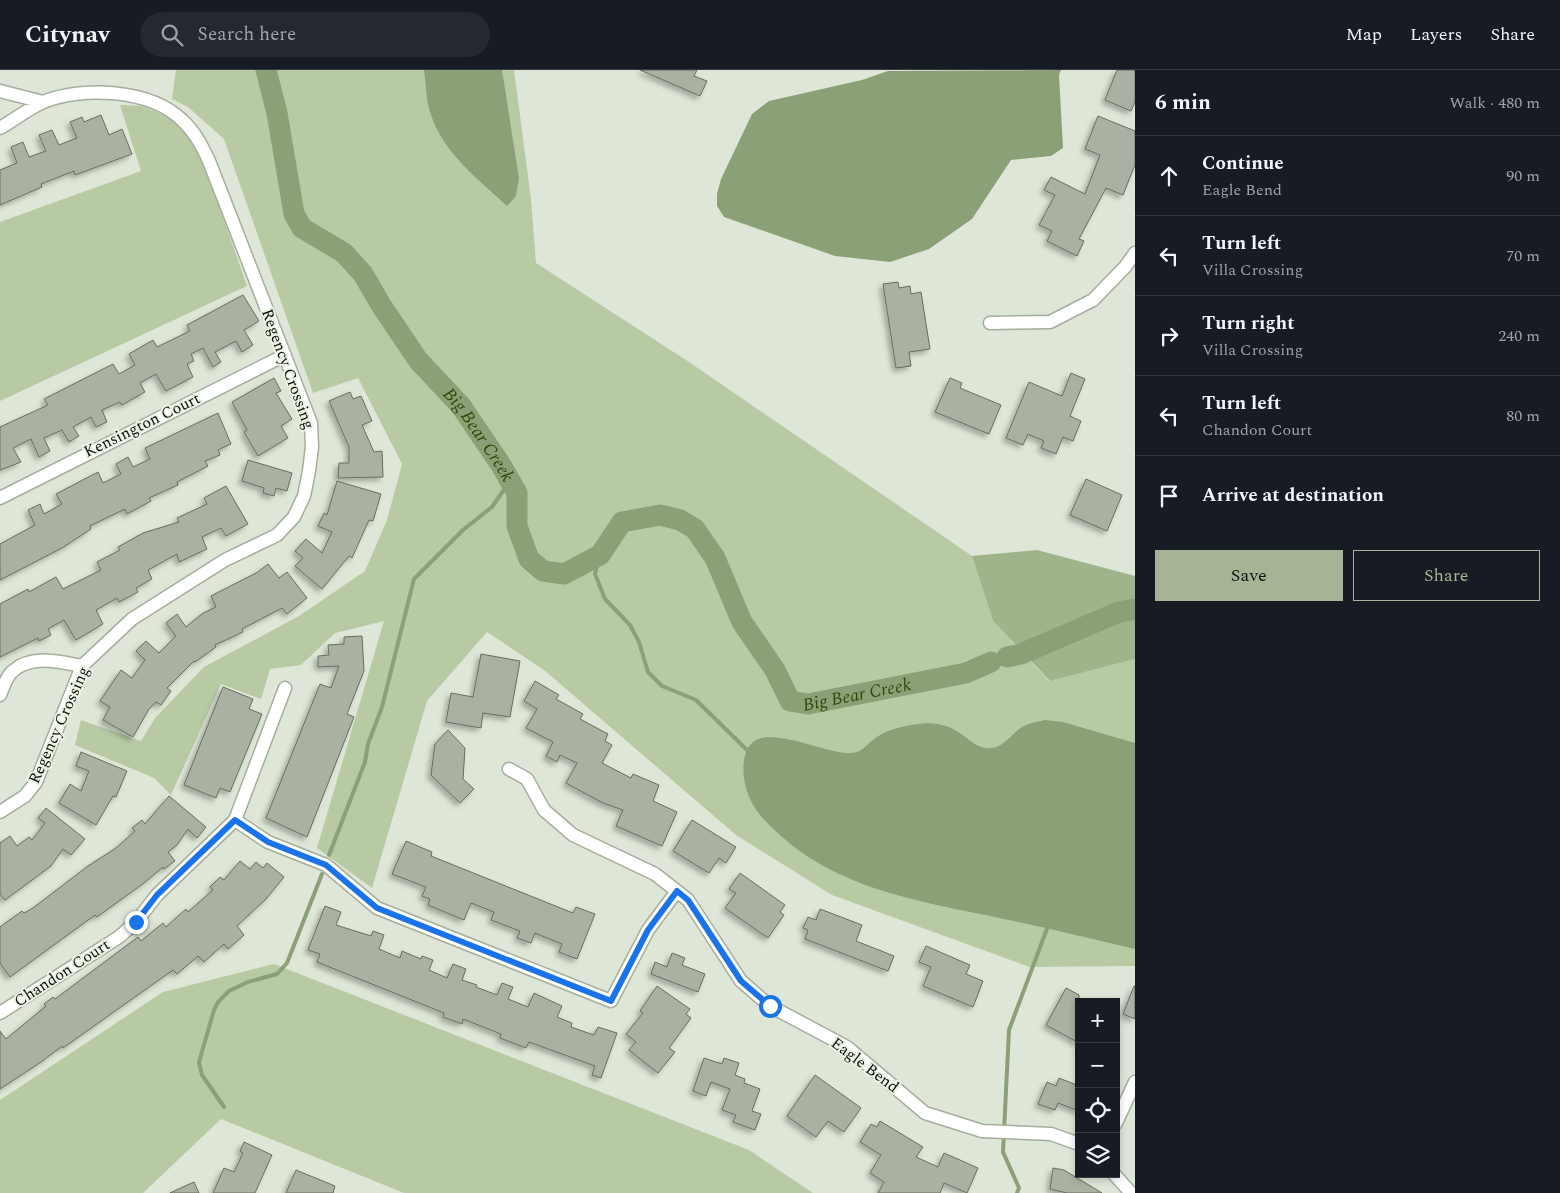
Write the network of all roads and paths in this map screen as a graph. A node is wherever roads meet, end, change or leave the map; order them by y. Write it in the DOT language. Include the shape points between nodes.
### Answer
graph roads {
  1 [pos="0,91"];
  2 [pos="43,102"];
  3 [pos="0,128"];
  4 [pos="1135,253"];
  5 [pos="990,323"];
  6 [pos="285,355"];
  7 [pos="0,498"];
  8 [pos="82,666"];
  9 [pos="285,688"];
  10 [pos="0,695"];
  11 [pos="508,769"];
  12 [pos="0,812"];
  13 [pos="235,820"];
  14 [pos="677,891"];
  15 [pos="0,1013"];
  16 [pos="1135,1082"];
  17 [pos="1120,1114"];
  18 [pos="1075,1143"];
  19 [pos="1118,1178"];
  20 [pos="1131,1193"];
  1 -- 2 [label="street"];
  2 -- 3 [label="street, Regency Crossing"];
  2 -- 6 [label="street, Regency Crossing" via="98,92 156,103 181,118 197,136 209,161"];
  4 -- 5 [label="street" via="1092,300 1050,322"];
  6 -- 7 [label="street, Kensington Court"];
  6 -- 8 [label="street, Regency Crossing" via="311,423 312,447 304,496 294,517 277,534 225,560 132,619"];
  8 -- 10 [label="street" via="44,660 26,664 12,671"];
  8 -- 12 [label="street, Regency Crossing" via="36,782 25,796"];
  9 -- 13 [label="street, Chandon Court"];
  11 -- 14 [label="street, Eagle Bend" via="527,779 544,810 573,835 655,874"];
  13 -- 14 [label="street" via="268,842 326,865 377,908 611,1001 648,930"];
  13 -- 15 [label="street, Chandon Court" via="119,936"];
  14 -- 18 [label="street, Eagle Bend" via="688,900 741,981 770,1006 847,1047 925,1113 982,1131 1051,1134"];
  16 -- 17 [label="street"];
  19 -- 20 [label="street"];
}
